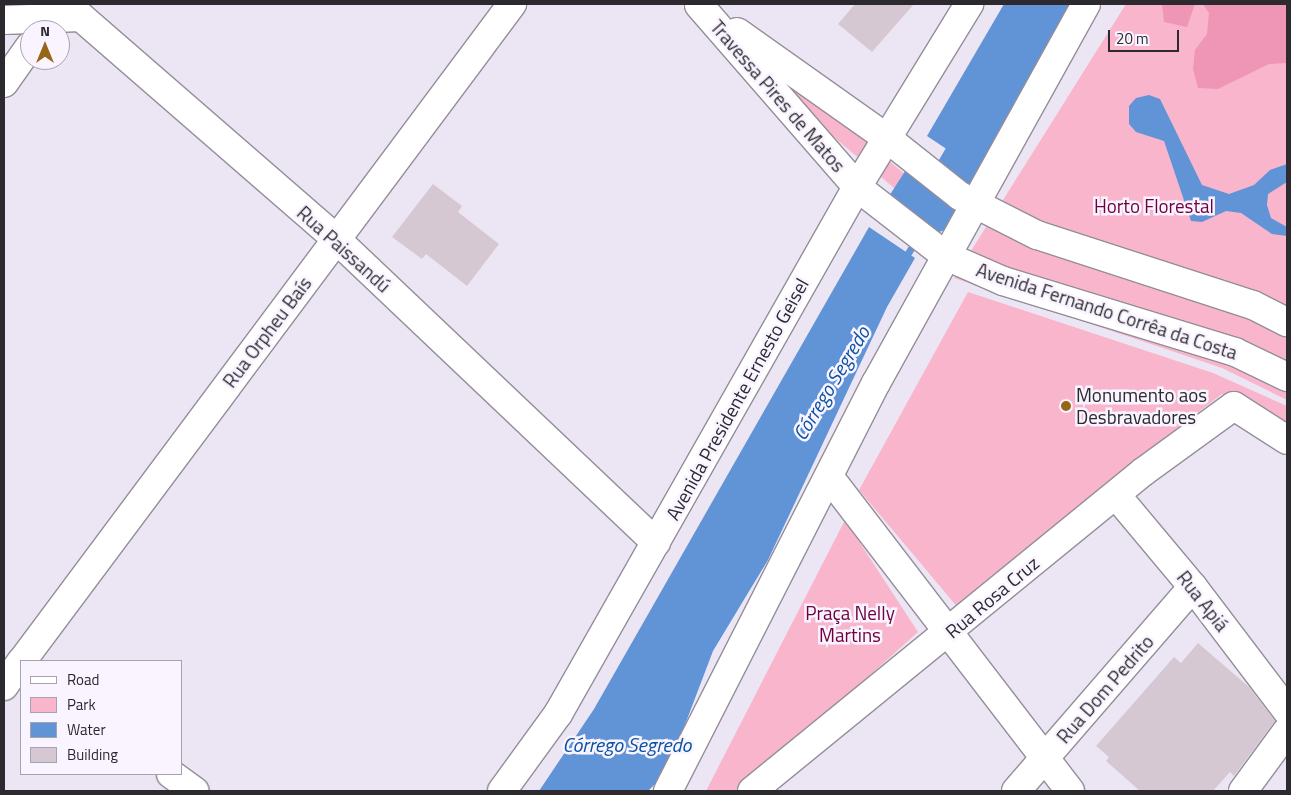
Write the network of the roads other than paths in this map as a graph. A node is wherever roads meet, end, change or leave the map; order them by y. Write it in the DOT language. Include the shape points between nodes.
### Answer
graph roads {
  1 [pos="512,4"];
  2 [pos="698,4"];
  3 [pos="969,4"];
  4 [pos="1086,4"];
  5 [pos="86,10"];
  6 [pos="4,20"];
  7 [pos="57,20"];
  8 [pos="20,22"];
  9 [pos="20,60"];
  10 [pos="4,83"];
  11 [pos="888,140"];
  12 [pos="858,187"];
  13 [pos="968,201"];
  14 [pos="336,239"];
  15 [pos="937,250"];
  16 [pos="1287,322"];
  17 [pos="1287,377"];
  18 [pos="1287,440"];
  19 [pos="830,478"];
  20 [pos="1116,495"];
  21 [pos="656,543"];
  22 [pos="1193,586"];
  23 [pos="947,635"];
  24 [pos="19,658"];
  25 [pos="4,686"];
  26 [pos="1287,711"];
  27 [pos="1287,731"];
  28 [pos="1043,761"];
  29 [pos="172,775"];
  30 [pos="194,791"];
  31 [pos="502,791"];
  32 [pos="668,791"];
  33 [pos="752,791"];
  34 [pos="1016,791"];
  35 [pos="1070,791"];
  36 [pos="1243,791"];
  1 -- 14 [label="street, Rua Orpheu Baís"];
  2 -- 11 [label="street, Travessa Pires de Matos"];
  2 -- 12 [label="street, Travessa Pires de Matos"];
  3 -- 11 [label="street, Avenida Presidente Ernesto Geisel"];
  4 -- 13 [label="street"];
  5 -- 7 [label="street, Rua Paissandú"];
  5 -- 14 [label="street, Rua Paissandú"];
  6 -- 8 [label="street, Rua Paissandú"];
  9 -- 10 [label="street"];
  11 -- 12 [label="street, Avenida Presidente Ernesto Geisel"];
  11 -- 13 [label="street"];
  12 -- 15 [label="street, Avenida Fernando Corrêa da Costa"];
  12 -- 21 [label="street, Avenida Presidente Ernesto Geisel"];
  13 -- 15 [label="street"];
  13 -- 16 [label="street" via="1037,235 1253,305"];
  14 -- 21 [label="street, Rua Paissandú"];
  14 -- 24 [label="street, Rua Orpheu Baís"];
  15 -- 17 [label="street, Avenida Fernando Corrêa da Costa" via="1003,281 1235,352"];
  15 -- 19 [label="street"];
  18 -- 20 [label="street, Rua Rosa Cruz" via="1234,406"];
  19 -- 23 [label="street"];
  19 -- 32 [label="street"];
  20 -- 22 [label="street, Rua Apiá"];
  20 -- 23 [label="street, Rua Rosa Cruz"];
  21 -- 31 [label="street, Avenida Presidente Ernesto Geisel" via="558,714"];
  22 -- 26 [label="street, Rua Apiá"];
  22 -- 28 [label="street, Rua Dom Pedrito"];
  23 -- 28 [label="street"];
  23 -- 33 [label="street, Rua Rosa Cruz"];
  24 -- 25 [label="street, Rua Orpheu Baís"];
  27 -- 36 [label="street"];
  28 -- 34 [label="street, Rua Dom Pedrito"];
  28 -- 35 [label="street"];
  29 -- 30 [label="street"];
}
